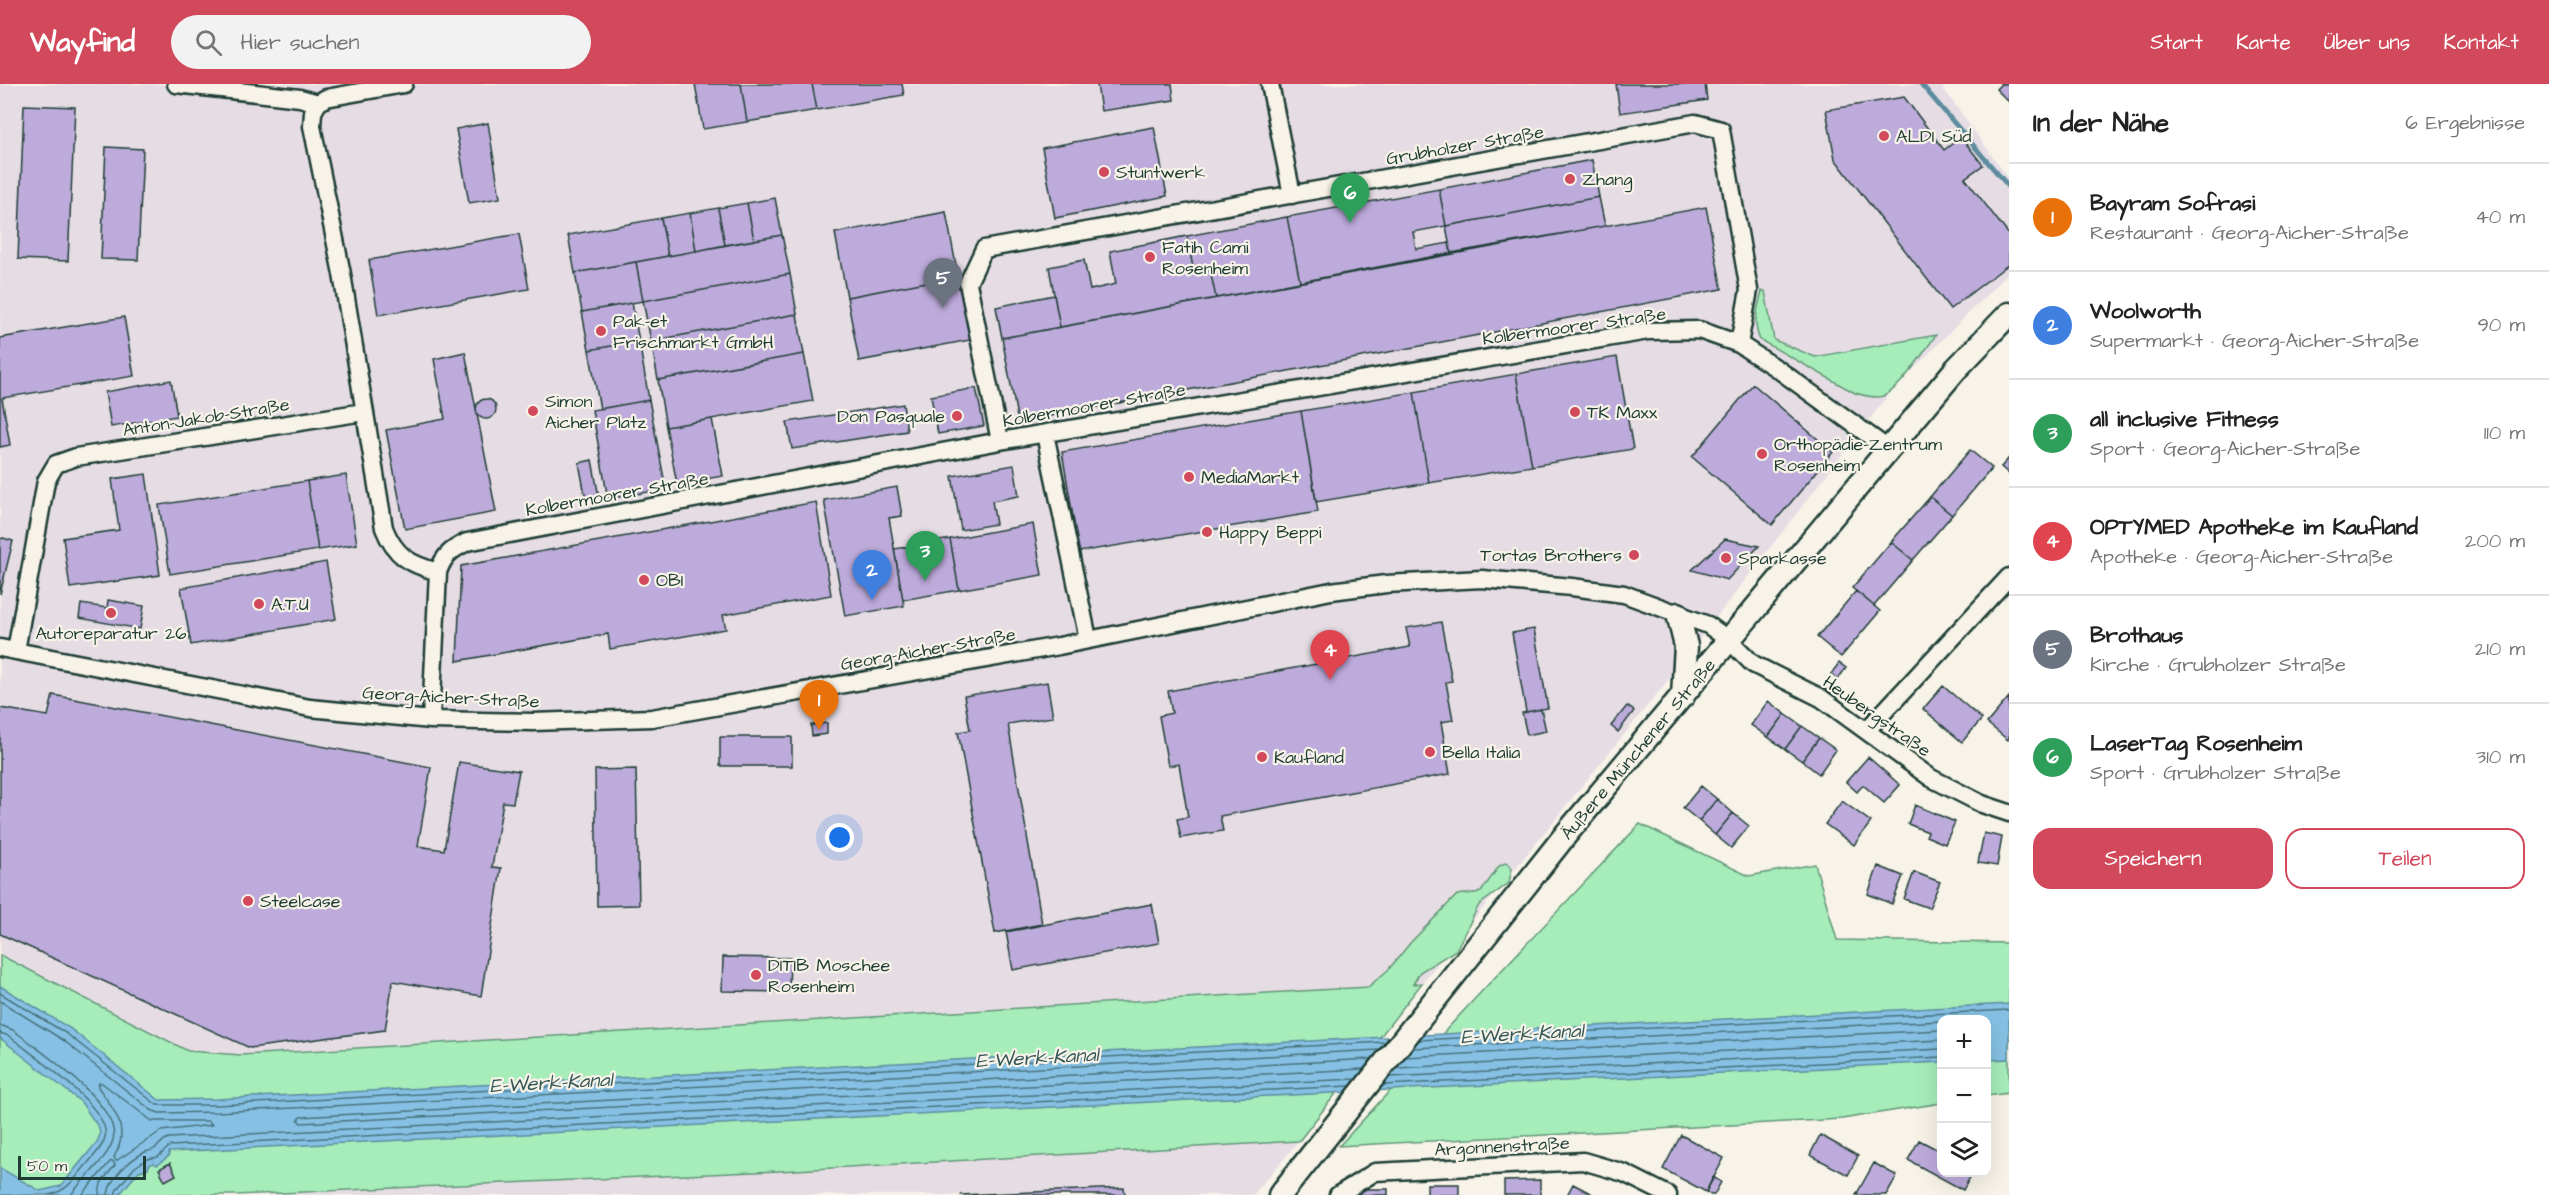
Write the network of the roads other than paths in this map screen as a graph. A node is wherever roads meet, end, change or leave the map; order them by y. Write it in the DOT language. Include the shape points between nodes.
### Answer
graph roads {
  1 [pos="176,84"];
  2 [pos="404,84"];
  3 [pos="1270,84"];
  4 [pos="318,103"];
  5 [pos="1293,195"];
  6 [pos="2009,314"];
  7 [pos="1739,344"];
  8 [pos="364,412"];
  9 [pos="1045,434"];
  10 [pos="1000,441"];
  11 [pos="1888,449"];
  12 [pos="438,572"];
  13 [pos="2009,577"];
  14 [pos="1678,614"];
  15 [pos="1088,639"];
  16 [pos="1730,641"];
  17 [pos="8,649"];
  18 [pos="1683,696"];
  19 [pos="431,720"];
  20 [pos="1867,730"];
  21 [pos="2009,813"];
  22 [pos="1280,1195"];
  23 [pos="1338,1195"];
  24 [pos="1668,1195"];
  1 -- 4 [label="street"];
  2 -- 4 [label="street" via="326,98"];
  3 -- 5 [label="street"];
  4 -- 8 [label="street" via="312,126 342,274"];
  5 -- 7 [label="street, Grubholzer Straße" via="1695,123 1721,130 1749,290"];
  5 -- 10 [label="street, Grubholzer Straße" via="984,249 968,283"];
  6 -- 11 [label="main road, Äußere Münchener Straße" via="1970,353"];
  7 -- 9 [label="street, Kolbermoorer Straße" via="1699,330 1648,331"];
  7 -- 11 [label="street, Kolbermoorer Straße"];
  8 -- 12 [label="street" via="384,528 391,545 404,558"];
  8 -- 17 [label="street, Anton-Jakob-Straße" via="76,457 56,464 46,481"];
  9 -- 10 [label="street, Kolbermoorer Straße"];
  9 -- 15 [label="street"];
  10 -- 12 [label="street, Kolbermoorer Straße" via="467,542 450,550"];
  11 -- 16 [label="main road, Äußere Münchener Straße"];
  12 -- 19 [label="street"];
  13 -- 20 [label="street"];
  14 -- 15 [label="street, Georg-Aicher-Straße" via="1624,594 1482,579 1331,591"];
  14 -- 16 [label="street, Georg-Aicher-Straße" via="1708,625"];
  14 -- 18 [label="main road" via="1686,646"];
  15 -- 19 [label="street, Georg-Aicher-Straße" via="652,718"];
  16 -- 18 [label="main road, Äußere Münchener Straße"];
  16 -- 20 [label="street, Heubergstraße" via="1753,664 1821,698"];
  17 -- 19 [label="street, Georg-Aicher-Straße" via="310,708"];
  18 -- 22 [label="main road, Äußere Münchener Straße" via="1559,842"];
  20 -- 21 [label="street, Heubergstraße" via="1932,778"];
  23 -- 24 [label="street, Argonnenstraße" via="1375,1172 1583,1161 1624,1173"];
}
